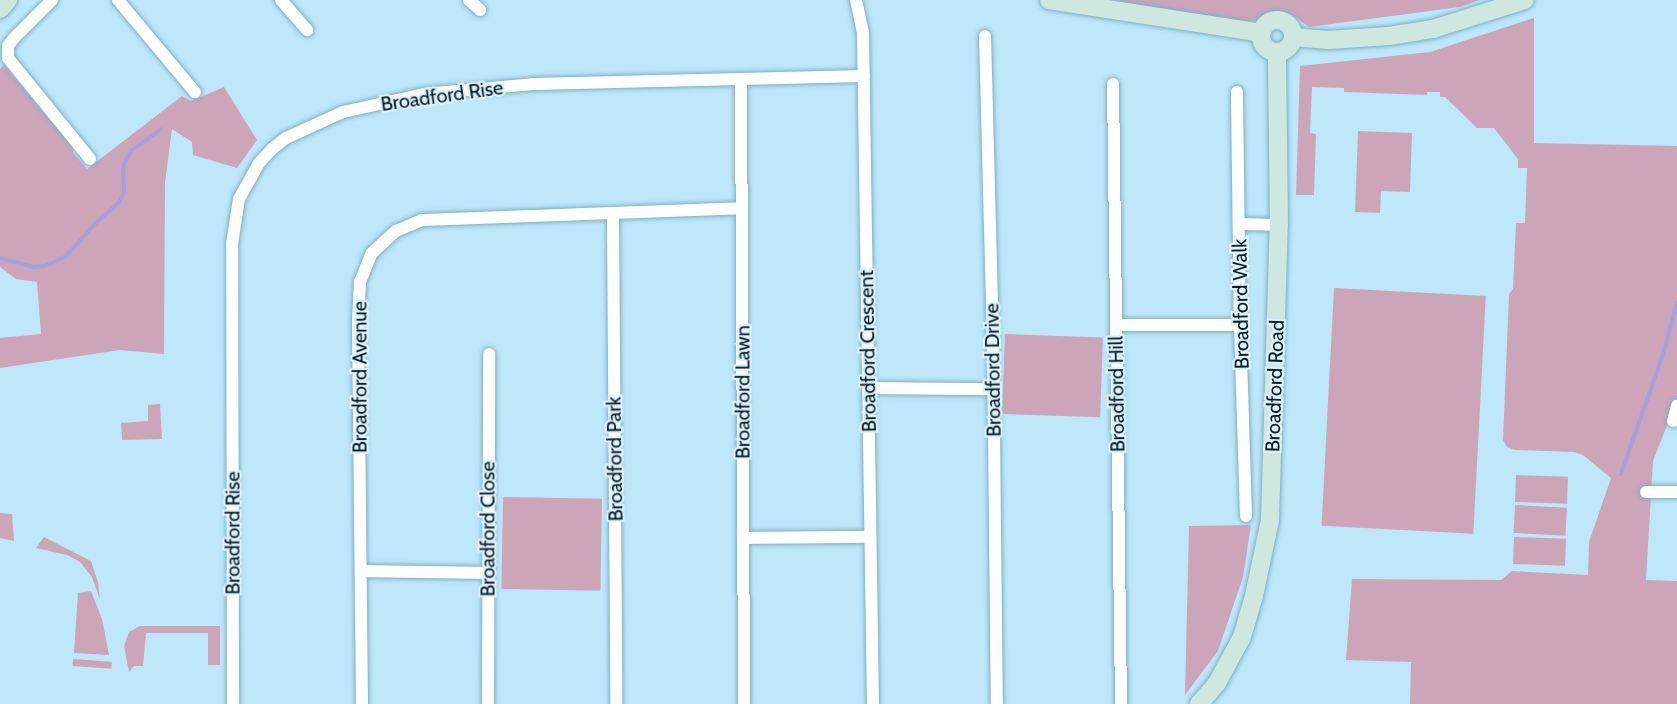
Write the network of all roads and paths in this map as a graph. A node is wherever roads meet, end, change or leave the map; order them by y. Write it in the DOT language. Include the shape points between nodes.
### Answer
graph roads {
  1 [pos="8,0"];
  2 [pos="52,0"];
  3 [pos="118,0"];
  4 [pos="281,0"];
  5 [pos="469,0"];
  6 [pos="856,0"];
  7 [pos="1049,0"];
  8 [pos="1525,0"];
  9 [pos="0,9"];
  10 [pos="480,10"];
  11 [pos="307,30"];
  12 [pos="1262,33"];
  13 [pos="985,36"];
  14 [pos="1293,37"];
  15 [pos="1277,52"];
  16 [pos="864,76"];
  17 [pos="741,80"];
  18 [pos="1113,84"];
  19 [pos="195,92"];
  20 [pos="1238,92"];
  21 [pos="90,159"];
  22 [pos="742,208"];
  23 [pos="613,214"];
  24 [pos="1239,224"];
  25 [pos="1279,225"];
  26 [pos="1116,325"];
  27 [pos="1240,325"];
  28 [pos="489,354"];
  29 [pos="869,388"];
  30 [pos="994,389"];
  31 [pos="1677,406"];
  32 [pos="1673,421"];
  33 [pos="1646,492"];
  34 [pos="1677,492"];
  35 [pos="1246,516"];
  36 [pos="869,537"];
  37 [pos="744,538"];
  38 [pos="361,571"];
  39 [pos="488,573"];
  40 [pos="233,704"];
  41 [pos="362,704"];
  42 [pos="488,704"];
  43 [pos="616,704"];
  44 [pos="744,704"];
  45 [pos="873,704"];
  46 [pos="997,704"];
  47 [pos="1121,704"];
  48 [pos="1199,704"];
  1 -- 9 [label="street"];
  2 -- 21 [label="street" via="14,38 8,46 8,58"];
  3 -- 19 [label="street"];
  4 -- 11 [label="street"];
  5 -- 10 [label="street"];
  6 -- 16 [label="street, Broadford Crescent"];
  7 -- 12 [label="street"];
  8 -- 14 [label="street" via="1411,33 1328,40"];
  12 -- 14 [label="street" via="1270,22 1279,20 1291,28"];
  12 -- 15 [label="street" via="1267,48"];
  13 -- 30 [label="street, Broadford Drive"];
  14 -- 15 [label="street" via="1290,46"];
  15 -- 25 [label="street, Broadford Road"];
  16 -- 17 [label="street, Broadford Rise"];
  16 -- 29 [label="street, Broadford Crescent"];
  17 -- 22 [label="street, Broadford Lawn"];
  17 -- 40 [label="street, Broadford Rise" via="533,84 424,94 343,112 286,138 259,163 239,199 232,244"];
  18 -- 26 [label="street, Broadford Hill"];
  20 -- 24 [label="street, Broadford Walk"];
  22 -- 23 [label="street, Broadford Avenue"];
  22 -- 37 [label="street, Broadford Lawn"];
  23 -- 38 [label="street, Broadford Avenue" via="422,220 396,231 372,253 360,282 358,320"];
  23 -- 43 [label="street, Broadford Park"];
  24 -- 25 [label="street"];
  24 -- 27 [label="street, Broadford Walk"];
  25 -- 48 [label="street, Broadford Road" via="1270,520 1242,637"];
  26 -- 27 [label="street"];
  26 -- 47 [label="street, Broadford Hill"];
  27 -- 35 [label="street, Broadford Walk"];
  28 -- 39 [label="street, Broadford Close"];
  29 -- 30 [label="street"];
  29 -- 36 [label="street, Broadford Crescent"];
  30 -- 46 [label="street, Broadford Drive"];
  31 -- 32 [label="street"];
  33 -- 34 [label="street"];
  36 -- 37 [label="street"];
  36 -- 45 [label="street, Broadford Crescent"];
  37 -- 44 [label="street, Broadford Lawn"];
  38 -- 39 [label="street"];
  38 -- 41 [label="street, Broadford Avenue"];
  39 -- 42 [label="street, Broadford Close"];
}
